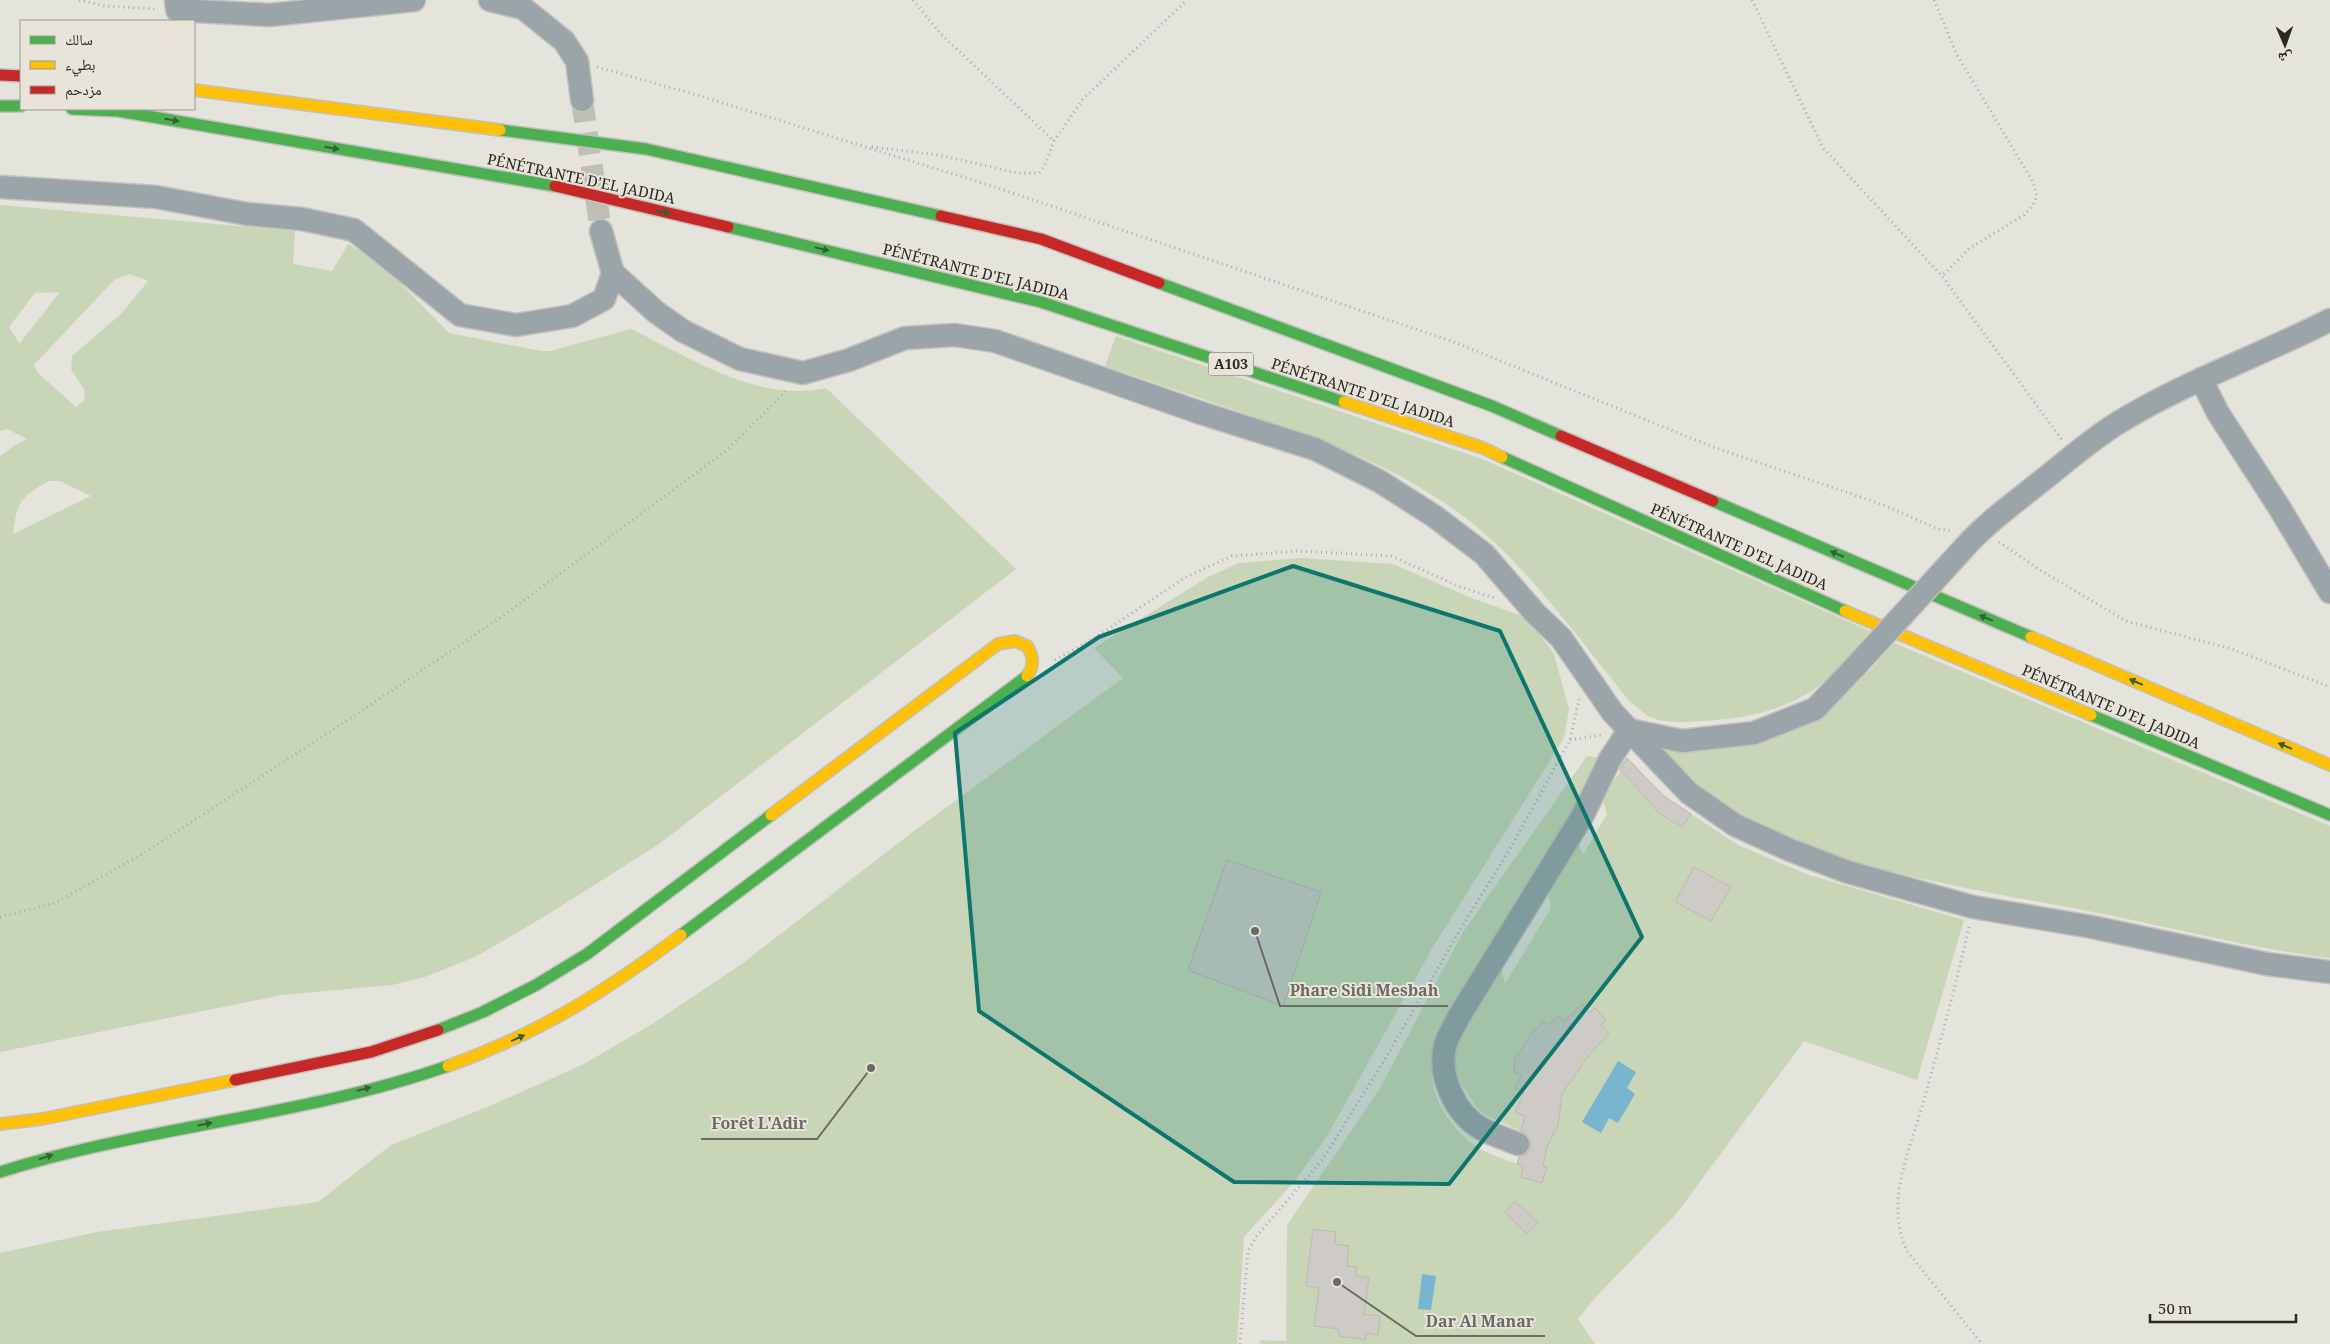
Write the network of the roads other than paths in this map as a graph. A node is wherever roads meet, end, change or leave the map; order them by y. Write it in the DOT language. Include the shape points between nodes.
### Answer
graph roads {
  1 [pos="414,0"];
  2 [pos="490,0"];
  3 [pos="176,5"];
  4 [pos="0,75"];
  5 [pos="20,76"];
  6 [pos="195,90"];
  7 [pos="582,100"];
  8 [pos="0,106"];
  9 [pos="20,106"];
  10 [pos="95,110"];
  11 [pos="0,187"];
  12 [pos="601,231"];
  13 [pos="613,273"];
  14 [pos="2330,320"];
  15 [pos="2202,379"];
  16 [pos="2330,592"];
  17 [pos="1629,730"];
  18 [pos="2330,765"];
  19 [pos="2330,815"];
  20 [pos="2330,972"];
  21 [pos="0,1124"];
  22 [pos="1518,1144"];
  23 [pos="0,1172"];
  1 -- 3 [label="street" via="270,15"];
  2 -- 7 [label="street" via="523,8 564,41 577,62"];
  4 -- 5 [label="main road"];
  18 -- 6 [label="main road, PÉNÉTRANTE D'EL JADIDA, one-way" via="1492,406 1041,239 646,150"];
  8 -- 9 [label="main road"];
  10 -- 19 [label="main road, PÉNÉTRANTE D'EL JADIDA / A103, one-way" via="118,111 552,185 1041,302 1483,448 1902,636"];
  11 -- 13 [label="street" via="156,197 354,230 460,315 516,325 572,316 604,299"];
  12 -- 13 [label="street"];
  13 -- 17 [label="street" via="656,312 683,331 740,359 803,373 849,360 905,338 956,335 995,341 1315,449 1379,481 1434,516 1484,554 1561,638"];
  14 -- 15 [label="street"];
  15 -- 16 [label="street" via="2218,413"];
  15 -- 17 [label="street, bridge" via="2098,436 1970,541 1815,709 1754,733 1682,740"];
  17 -- 20 [label="street" via="1689,793 1735,825 1848,872 1973,907 2101,929 2267,964"];
  17 -- 22 [label="street" via="1610,759 1584,815 1458,1018 1445,1045 1445,1077 1452,1097 1481,1128"];
  23 -- 21 [label="main road, one-way" via="56,1154 378,1086 485,1053 533,1032 624,977 1029,675 1032,655 1027,646 1018,641 998,644 587,954 483,1012 371,1052 52,1117"];
}
